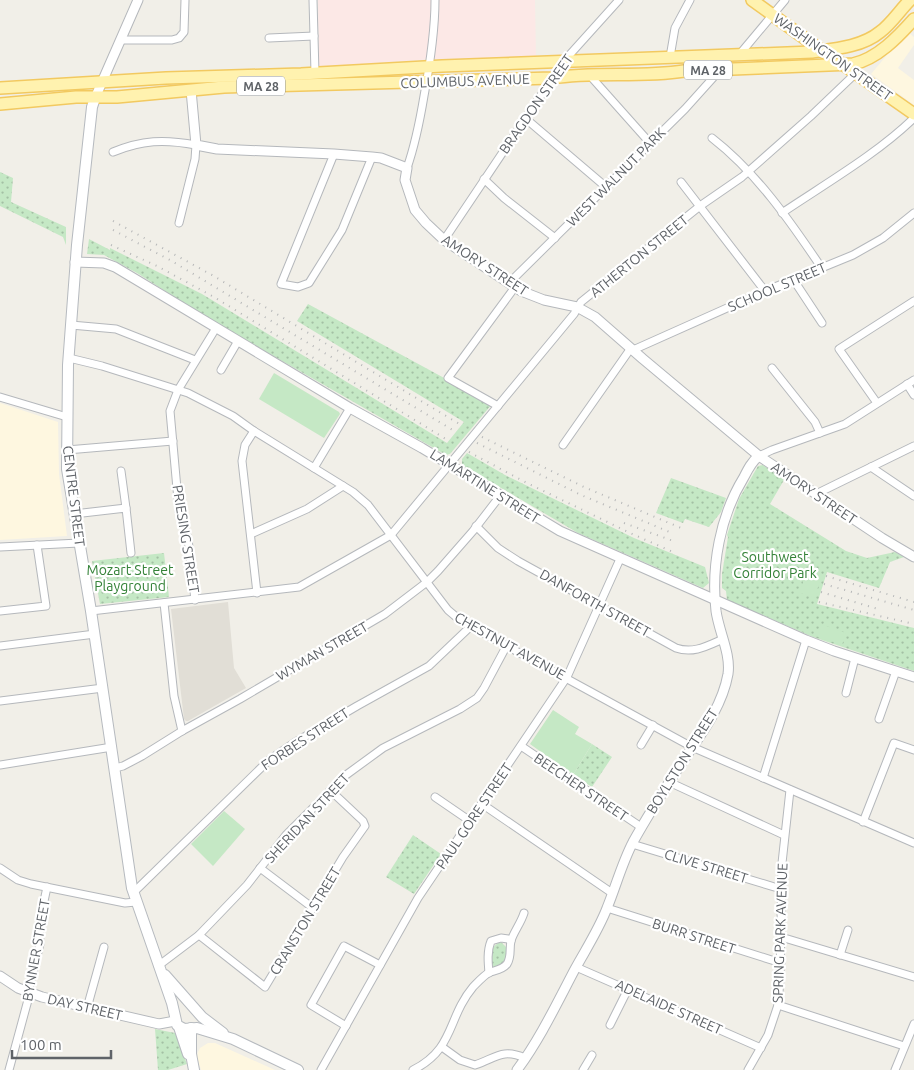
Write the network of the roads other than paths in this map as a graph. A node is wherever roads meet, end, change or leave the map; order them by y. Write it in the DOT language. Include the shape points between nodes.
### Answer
graph roads {
  1 [pos="138,0"];
  2 [pos="186,0"];
  3 [pos="313,0"];
  4 [pos="435,0"];
  5 [pos="619,0"];
  6 [pos="690,0"];
  7 [pos="752,0"];
  8 [pos="785,0"];
  9 [pos="910,0"];
  10 [pos="773,15"];
  11 [pos="912,24"];
  12 [pos="314,36"];
  13 [pos="269,38"];
  14 [pos="121,40"];
  15 [pos="822,51"];
  16 [pos="739,55"];
  17 [pos="670,57"];
  18 [pos="564,62"];
  19 [pos="842,64"];
  20 [pos="429,67"];
  21 [pos="721,69"];
  22 [pos="315,73"];
  23 [pos="856,73"];
  24 [pos="593,74"];
  25 [pos="552,78"];
  26 [pos="103,81"];
  27 [pos="427,82"];
  28 [pos="0,88"];
  29 [pos="191,90"];
  30 [pos="95,98"];
  31 [pos="0,104"];
  32 [pos="914,114"];
  33 [pos="525,118"];
  34 [pos="914,118"];
  35 [pos="712,138"];
  36 [pos="650,143"];
  37 [pos="196,145"];
  38 [pos="113,152"];
  39 [pos="334,154"];
  40 [pos="372,157"];
  41 [pos="407,168"];
  42 [pos="748,172"];
  43 [pos="484,179"];
  44 [pos="681,182"];
  45 [pos="606,187"];
  46 [pos="700,206"];
  47 [pos="914,213"];
  48 [pos="782,214"];
  49 [pos="179,223"];
  50 [pos="555,238"];
  51 [pos="444,240"];
  52 [pos="76,262"];
  53 [pos="821,267"];
  54 [pos="793,279"];
  55 [pos="512,285"];
  56 [pos="765,291"];
  57 [pos="914,301"];
  58 [pos="577,307"];
  59 [pos="822,323"];
  60 [pos="71,325"];
  61 [pos="216,328"];
  62 [pos="238,341"];
  63 [pos="632,349"];
  64 [pos="69,358"];
  65 [pos="196,360"];
  66 [pos="772,368"];
  67 [pos="221,370"];
  68 [pos="911,382"];
  69 [pos="178,390"];
  70 [pos="914,394"];
  71 [pos="0,396"];
  72 [pos="877,403"];
  73 [pos="498,406"];
  74 [pos="350,408"];
  75 [pos="67,417"];
  76 [pos="254,431"];
  77 [pos="820,433"];
  78 [pos="173,441"];
  79 [pos="563,445"];
  80 [pos="914,446"];
  81 [pos="67,450"];
  82 [pos="760,456"];
  83 [pos="450,464"];
  84 [pos="871,467"];
  85 [pos="314,468"];
  86 [pos="121,472"];
  87 [pos="343,486"];
  88 [pos="816,494"];
  89 [pos="500,496"];
  90 [pos="914,496"];
  91 [pos="126,508"];
  92 [pos="74,514"];
  93 [pos="476,526"];
  94 [pos="251,534"];
  95 [pos="390,535"];
  96 [pos="80,543"];
  97 [pos="37,545"];
  98 [pos="0,547"];
  99 [pos="131,554"];
  100 [pos="914,557"];
  101 [pos="620,559"];
  102 [pos="427,582"];
  103 [pos="257,592"];
  104 [pos="195,600"];
  105 [pos="716,601"];
  106 [pos="164,603"];
  107 [pos="600,606"];
  108 [pos="91,611"];
  109 [pos="0,612"];
  110 [pos="471,626"];
  111 [pos="95,634"];
  112 [pos="723,639"];
  113 [pos="806,640"];
  114 [pos="507,645"];
  115 [pos="0,646"];
  116 [pos="855,658"];
  117 [pos="896,671"];
  118 [pos="914,677"];
  119 [pos="567,678"];
  120 [pos="103,688"];
  121 [pos="846,694"];
  122 [pos="0,701"];
  123 [pos="880,719"];
  124 [pos="653,725"];
  125 [pos="182,731"];
  126 [pos="641,745"];
  127 [pos="521,746"];
  128 [pos="112,747"];
  129 [pos="692,747"];
  130 [pos="913,747"];
  131 [pos="0,765"];
  132 [pos="115,768"];
  133 [pos="763,778"];
  134 [pos="669,782"];
  135 [pos="330,790"];
  136 [pos="790,790"];
  137 [pos="435,797"];
  138 [pos="482,804"];
  139 [pos="470,821"];
  140 [pos="863,822"];
  141 [pos="641,827"];
  142 [pos="784,835"];
  143 [pos="914,843"];
  144 [pos="632,844"];
  145 [pos="0,868"];
  146 [pos="260,868"];
  147 [pos="47,888"];
  148 [pos="781,889"];
  149 [pos="612,893"];
  150 [pos="134,897"];
  151 [pos="313,908"];
  152 [pos="607,908"];
  153 [pos="524,914"];
  154 [pos="848,930"];
  155 [pos="199,934"];
  156 [pos="780,937"];
  157 [pos="511,942"];
  158 [pos="104,947"];
  159 [pos="840,955"];
  160 [pos="781,963"];
  161 [pos="380,965"];
  162 [pos="158,966"];
  163 [pos="576,967"];
  164 [pos="489,972"];
  165 [pos="0,976"];
  166 [pos="914,977"];
  167 [pos="628,989"];
  168 [pos="29,993"];
  169 [pos="778,1005"];
  170 [pos="87,1008"];
  171 [pos="195,1009"];
  172 [pos="176,1021"];
  173 [pos="914,1024"];
  174 [pos="610,1025"];
  175 [pos="346,1026"];
  176 [pos="191,1028"];
  177 [pos="233,1039"];
  178 [pos="442,1046"];
  179 [pos="904,1046"];
  180 [pos="761,1048"];
  181 [pos="592,1055"];
  182 [pos="525,1058"];
  183 [pos="193,1066"];
  184 [pos="286,1067"];
  185 [pos="9,1070"];
  186 [pos="298,1070"];
  187 [pos="321,1070"];
  188 [pos="413,1070"];
  189 [pos="517,1070"];
  190 [pos="583,1070"];
  191 [pos="748,1070"];
  192 [pos="895,1070"];
  1 -- 14 [label="street, CENTRE STREET"];
  2 -- 14 [label="street" via="184,32 179,38"];
  3 -- 12 [label="street"];
  4 -- 20 [label="street"];
  5 -- 18 [label="street, BRAGDON STREET"];
  6 -- 17 [label="street" via="675,28"];
  7 -- 10 [label="main road, WASHINGTON STREET"];
  8 -- 10 [label="street"];
  9 -- 15 [label="main road, COLUMBUS AVENUE / MA 28" via="873,37 857,44"];
  10 -- 15 [label="main road, WASHINGTON STREET"];
  10 -- 16 [label="street"];
  11 -- 19 [label="main road, COLUMBUS AVENUE / MA 28" via="868,59"];
  12 -- 13 [label="street"];
  12 -- 22 [label="street"];
  14 -- 26 [label="street, CENTRE STREET"];
  15 -- 16 [label="main road, COLUMBUS AVENUE / MA 28"];
  15 -- 19 [label="main road, WASHINGTON STREET"];
  16 -- 17 [label="main road, COLUMBUS AVENUE / MA 28"];
  17 -- 18 [label="main road, COLUMBUS AVENUE / MA 28"];
  18 -- 20 [label="main road, COLUMBUS AVENUE / MA 28"];
  18 -- 25 [label="street, BRAGDON STREET"];
  19 -- 21 [label="main road, COLUMBUS AVENUE / MA 28"];
  19 -- 23 [label="main road, WASHINGTON STREET"];
  20 -- 22 [label="main road, COLUMBUS AVENUE / MA 28"];
  20 -- 27 [label="street"];
  21 -- 24 [label="main road, COLUMBUS AVENUE / MA 28"];
  21 -- 36 [label="street, WEST WALNUT PARK"];
  22 -- 26 [label="main road, COLUMBUS AVENUE / MA 28"];
  23 -- 32 [label="main road, WASHINGTON STREET"];
  23 -- 42 [label="street, ATHERTON STREET"];
  24 -- 25 [label="main road, COLUMBUS AVENUE / MA 28"];
  24 -- 36 [label="street" via="593,79"];
  25 -- 27 [label="main road, COLUMBUS AVENUE / MA 28"];
  25 -- 33 [label="street, BRAGDON STREET"];
  26 -- 28 [label="main road, COLUMBUS AVENUE / MA 28"];
  26 -- 30 [label="street, CENTRE STREET"];
  27 -- 29 [label="main road, COLUMBUS AVENUE / MA 28"];
  27 -- 41 [label="street"];
  29 -- 30 [label="main road, COLUMBUS AVENUE / MA 28"];
  29 -- 37 [label="street"];
  30 -- 31 [label="main road, COLUMBUS AVENUE / MA 28"];
  30 -- 52 [label="main road, CENTRE STREET" via="83,176"];
  33 -- 43 [label="street, BRAGDON STREET"];
  33 -- 45 [label="street"];
  34 -- 48 [label="street" via="839,176"];
  35 -- 42 [label="street"];
  36 -- 45 [label="street, WEST WALNUT PARK"];
  37 -- 38 [label="street" via="148,141"];
  37 -- 39 [label="street" via="230,150"];
  37 -- 49 [label="street"];
  39 -- 40 [label="street"];
  39 -- 40 [label="street" via="281,284 298,287 309,283 342,230"];
  40 -- 41 [label="street"];
  41 -- 51 [label="street, AMORY STREET" via="405,180 415,210"];
  42 -- 46 [label="street, ATHERTON STREET"];
  42 -- 48 [label="street"];
  43 -- 50 [label="street"];
  43 -- 51 [label="street, BRAGDON STREET"];
  44 -- 46 [label="street"];
  45 -- 50 [label="street, WEST WALNUT PARK"];
  46 -- 56 [label="street"];
  46 -- 58 [label="street, ATHERTON STREET"];
  47 -- 53 [label="street, SCHOOL STREET" via="871,245"];
  48 -- 53 [label="street"];
  50 -- 55 [label="street, WEST WALNUT PARK"];
  51 -- 55 [label="street, AMORY STREET"];
  52 -- 60 [label="main road, CENTRE STREET"];
  52 -- 61 [label="street, LAMARTINE STREET" via="112,265"];
  53 -- 54 [label="street, SCHOOL STREET"];
  54 -- 56 [label="street, SCHOOL STREET"];
  54 -- 59 [label="street"];
  55 -- 58 [label="street, AMORY STREET" via="544,300"];
  55 -- 73 [label="street, WEST WALNUT PARK" via="448,378"];
  56 -- 63 [label="street, SCHOOL STREET"];
  57 -- 72 [label="street" via="839,349"];
  58 -- 63 [label="street, AMORY STREET" via="603,322"];
  58 -- 73 [label="street, ATHERTON STREET"];
  60 -- 64 [label="main road, CENTRE STREET"];
  60 -- 65 [label="street" via="119,330"];
  61 -- 62 [label="street, LAMARTINE STREET"];
  61 -- 65 [label="street, PRIESING STREET"];
  62 -- 67 [label="street"];
  62 -- 74 [label="street, LAMARTINE STREET"];
  63 -- 79 [label="street"];
  63 -- 82 [label="street, AMORY STREET"];
  64 -- 69 [label="street, CHESTNUT AVENUE"];
  64 -- 75 [label="main road, CENTRE STREET"];
  65 -- 69 [label="street, PRIESING STREET"];
  66 -- 77 [label="street" via="815,422"];
  68 -- 70 [label="street"];
  68 -- 72 [label="street, BOYLSTON STREET"];
  69 -- 76 [label="street, CHESTNUT AVENUE" via="233,416"];
  69 -- 78 [label="street, PRIESING STREET" via="170,411"];
  71 -- 75 [label="street"];
  72 -- 77 [label="street, BOYLSTON STREET" via="849,422"];
  73 -- 83 [label="street, ATHERTON STREET"];
  74 -- 83 [label="street, LAMARTINE STREET"];
  74 -- 85 [label="street"];
  75 -- 81 [label="main road, CENTRE STREET"];
  76 -- 85 [label="street, CHESTNUT AVENUE"];
  76 -- 94 [label="street" via="242,453"];
  77 -- 82 [label="street, BOYLSTON STREET"];
  78 -- 81 [label="street"];
  78 -- 104 [label="street, PRIESING STREET" via="179,511 188,539"];
  80 -- 84 [label="street"];
  81 -- 92 [label="main road, CENTRE STREET"];
  82 -- 88 [label="street, AMORY STREET"];
  82 -- 105 [label="street, BOYLSTON STREET" via="753,461 736,491 722,528 716,559"];
  83 -- 89 [label="street, LAMARTINE STREET"];
  83 -- 95 [label="street, ATHERTON STREET"];
  84 -- 88 [label="street"];
  84 -- 90 [label="street"];
  85 -- 87 [label="street, CHESTNUT AVENUE"];
  86 -- 91 [label="street"];
  87 -- 94 [label="street" via="307,509"];
  87 -- 95 [label="street, CHESTNUT AVENUE" via="364,500"];
  88 -- 100 [label="street, AMORY STREET"];
  89 -- 93 [label="street, WYMAN STREET"];
  89 -- 101 [label="street, LAMARTINE STREET" via="560,531"];
  91 -- 92 [label="street"];
  91 -- 99 [label="street"];
  92 -- 96 [label="main road, CENTRE STREET"];
  93 -- 102 [label="street, WYMAN STREET"];
  93 -- 107 [label="street, DANFORTH STREET" via="498,548 518,561"];
  94 -- 103 [label="street"];
  95 -- 102 [label="street, CHESTNUT AVENUE"];
  95 -- 103 [label="street, ATHERTON STREET" via="300,587"];
  96 -- 97 [label="street"];
  96 -- 108 [label="main road, CENTRE STREET"];
  97 -- 98 [label="street"];
  97 -- 109 [label="street" via="46,606"];
  101 -- 105 [label="street, LAMARTINE STREET"];
  101 -- 107 [label="street, PAUL GORE STREET"];
  102 -- 110 [label="street, CHESTNUT AVENUE" via="450,612"];
  102 -- 125 [label="street, WYMAN STREET" via="385,614"];
  103 -- 104 [label="street, ATHERTON STREET"];
  104 -- 106 [label="street, ATHERTON STREET"];
  105 -- 112 [label="street, BOYLSTON STREET"];
  105 -- 113 [label="street, LAMARTINE STREET"];
  106 -- 108 [label="street, ATHERTON STREET"];
  106 -- 125 [label="street" via="174,696"];
  107 -- 112 [label="street, DANFORTH STREET" via="680,649 696,650"];
  107 -- 119 [label="street, PAUL GORE STREET"];
  108 -- 111 [label="main road, CENTRE STREET"];
  110 -- 114 [label="street, CHESTNUT AVENUE"];
  110 -- 150 [label="street, FORBES STREET" via="432,664 269,760"];
  111 -- 115 [label="street"];
  111 -- 120 [label="main road, CENTRE STREET"];
  112 -- 129 [label="street, BOYLSTON STREET" via="728,669 724,686 711,717"];
  113 -- 116 [label="street, LAMARTINE STREET"];
  113 -- 133 [label="street"];
  114 -- 119 [label="street, CHESTNUT AVENUE"];
  114 -- 135 [label="street, SHERIDAN STREET" via="474,700 378,752"];
  116 -- 117 [label="street, LAMARTINE STREET"];
  116 -- 121 [label="street"];
  117 -- 118 [label="street, LAMARTINE STREET"];
  117 -- 123 [label="street"];
  119 -- 124 [label="street, CHESTNUT AVENUE"];
  119 -- 127 [label="street, PAUL GORE STREET"];
  120 -- 122 [label="street"];
  120 -- 128 [label="main road, CENTRE STREET"];
  124 -- 126 [label="street"];
  124 -- 129 [label="street, CHESTNUT AVENUE"];
  125 -- 132 [label="street, WYMAN STREET" via="142,756"];
  127 -- 138 [label="street, PAUL GORE STREET"];
  127 -- 141 [label="street, BEECHER STREET"];
  128 -- 131 [label="street"];
  128 -- 132 [label="main road, CENTRE STREET"];
  129 -- 133 [label="street, CHESTNUT AVENUE"];
  129 -- 134 [label="street, BOYLSTON STREET"];
  130 -- 140 [label="street" via="894,743"];
  132 -- 150 [label="main road, CENTRE STREET"];
  133 -- 136 [label="street, CHESTNUT AVENUE"];
  134 -- 141 [label="street, BOYLSTON STREET"];
  134 -- 142 [label="street"];
  135 -- 146 [label="street, SHERIDAN STREET" via="286,835"];
  135 -- 151 [label="street, CRANSTON STREET" via="365,826"];
  136 -- 140 [label="street, CHESTNUT AVENUE"];
  136 -- 142 [label="street, SPRING PARK AVENUE"];
  137 -- 139 [label="street"];
  138 -- 139 [label="street, PAUL GORE STREET"];
  138 -- 149 [label="street"];
  139 -- 161 [label="street, PAUL GORE STREET" via="418,898"];
  140 -- 143 [label="street, CHESTNUT AVENUE"];
  141 -- 144 [label="street, BOYLSTON STREET"];
  142 -- 148 [label="street, SPRING PARK AVENUE"];
  144 -- 148 [label="street, CLIVE STREET"];
  144 -- 149 [label="street, BOYLSTON STREET"];
  145 -- 147 [label="street" via="18,880"];
  146 -- 151 [label="street"];
  146 -- 155 [label="street, SHERIDAN STREET"];
  147 -- 150 [label="street" via="125,903"];
  147 -- 168 [label="street, BYNNER STREET"];
  148 -- 156 [label="street, SPRING PARK AVENUE"];
  149 -- 152 [label="street, BOYLSTON STREET"];
  150 -- 162 [label="main road, CENTRE STREET"];
  151 -- 155 [label="street, CRANSTON STREET" via="265,988"];
  152 -- 160 [label="street, BURR STREET"];
  152 -- 163 [label="street, BOYLSTON STREET"];
  153 -- 157 [label="street"];
  154 -- 159 [label="street"];
  155 -- 162 [label="street, SHERIDAN STREET"];
  156 -- 159 [label="street"];
  156 -- 160 [label="street, SPRING PARK AVENUE"];
  157 -- 164 [label="street" via="505,966"];
  157 -- 164 [label="street" via="508,938 492,941 487,961"];
  158 -- 170 [label="street"];
  159 -- 166 [label="street"];
  160 -- 169 [label="street, SPRING PARK AVENUE"];
  161 -- 175 [label="street, PAUL GORE STREET"];
  161 -- 175 [label="street" via="344,946 315,997 311,1005"];
  162 -- 171 [label="main road, CENTRE STREET"];
  162 -- 172 [label="main road, CENTRE STREET"];
  163 -- 167 [label="street, ADELAIDE STREET"];
  163 -- 182 [label="street, BOYLSTON STREET"];
  164 -- 178 [label="street" via="462,1001"];
  165 -- 168 [label="street, DAY STREET"];
  167 -- 174 [label="street"];
  167 -- 180 [label="street, ADELAIDE STREET"];
  168 -- 170 [label="street, DAY STREET"];
  168 -- 185 [label="street, BYNNER STREET"];
  169 -- 179 [label="street"];
  169 -- 180 [label="street, SPRING PARK AVENUE"];
  170 -- 172 [label="street, DAY STREET" via="159,1024"];
  171 -- 172 [label="main road" via="182,1006 177,1009"];
  171 -- 176 [label="main road" via="198,1021"];
  171 -- 177 [label="main road, CENTRE STREET"];
  172 -- 176 [label="main road, CENTRE STREET" via="184,1029"];
  172 -- 183 [label="main road"];
  173 -- 179 [label="street"];
  175 -- 187 [label="street, PAUL GORE STREET"];
  176 -- 177 [label="main road, CENTRE STREET"];
  176 -- 183 [label="main road"];
  177 -- 184 [label="main road, CENTRE STREET"];
  178 -- 182 [label="street" via="460,1060 475,1065 506,1053"];
  178 -- 188 [label="street"];
  179 -- 192 [label="street"];
  180 -- 191 [label="street, SPRING PARK AVENUE"];
  181 -- 190 [label="street"];
  182 -- 189 [label="street, BOYLSTON STREET"];
  184 -- 186 [label="main road, CENTRE STREET"];
}
